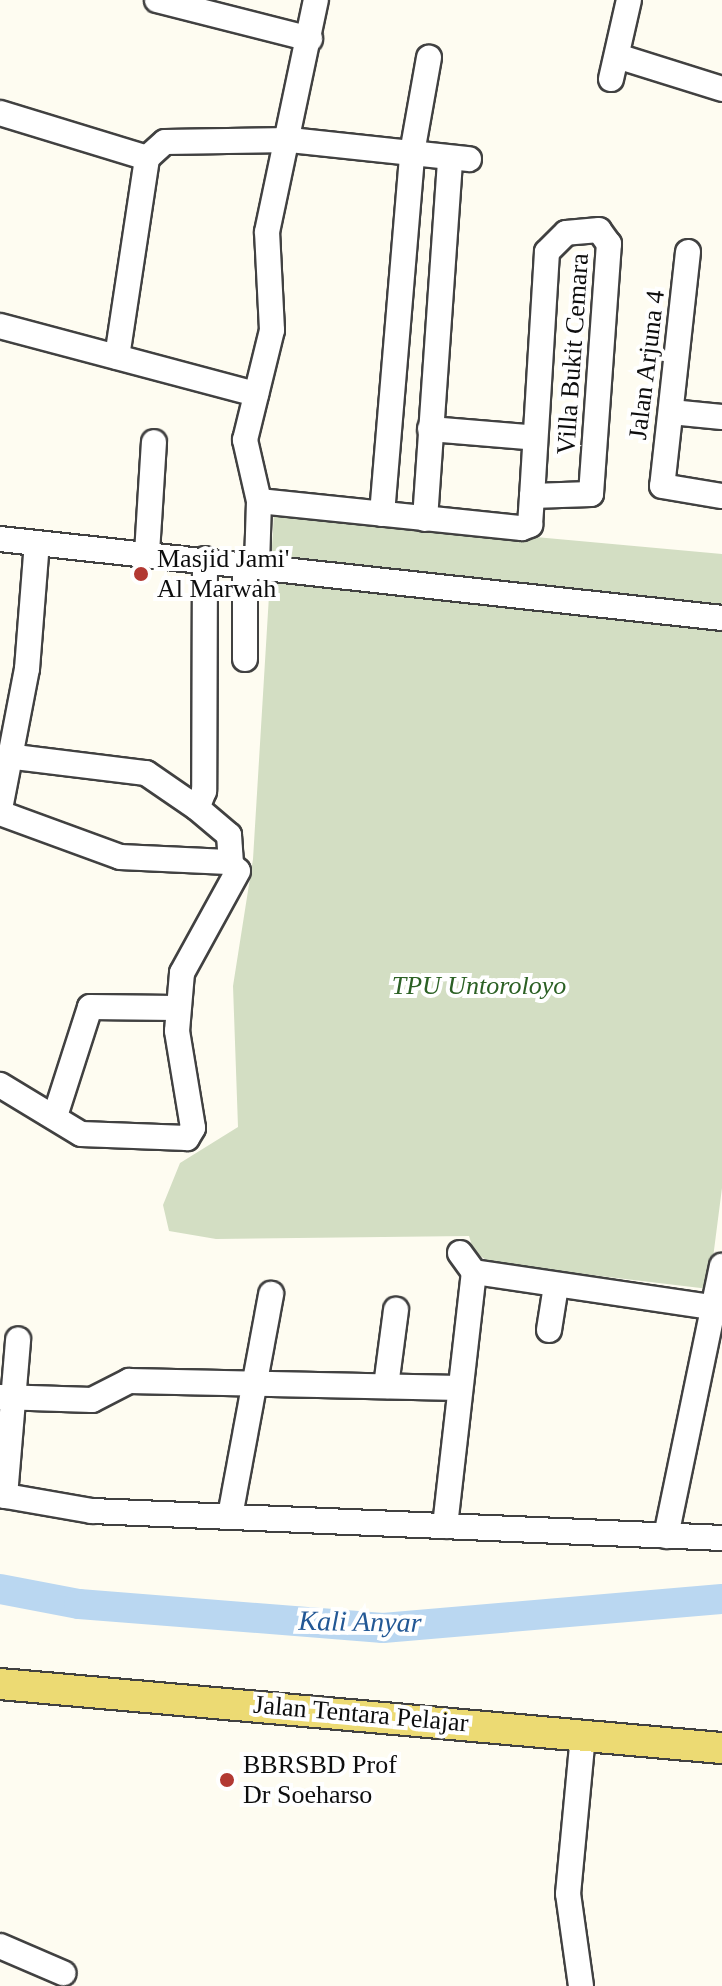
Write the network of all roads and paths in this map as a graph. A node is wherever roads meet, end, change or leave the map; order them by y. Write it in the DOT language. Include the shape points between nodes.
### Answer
graph roads {
  1 [pos="316,0"];
  2 [pos="629,0"];
  3 [pos="170,4"];
  4 [pos="310,39"];
  5 [pos="429,58"];
  6 [pos="722,89"];
  7 [pos="0,113"];
  8 [pos="290,140"];
  9 [pos="412,153"];
  10 [pos="141,156"];
  11 [pos="688,252"];
  12 [pos="0,326"];
  13 [pos="117,357"];
  14 [pos="256,394"];
  15 [pos="671,412"];
  16 [pos="722,417"];
  17 [pos="430,429"];
  18 [pos="527,437"];
  19 [pos="154,442"];
  20 [pos="532,496"];
  21 [pos="722,496"];
  22 [pos="259,501"];
  23 [pos="382,514"];
  24 [pos="425,519"];
  25 [pos="0,539"];
  26 [pos="37,543"];
  27 [pos="147,553"];
  28 [pos="205,559"];
  29 [pos="251,564"];
  30 [pos="722,618"];
  31 [pos="245,659"];
  32 [pos="15,757"];
  33 [pos="197,808"];
  34 [pos="0,811"];
  35 [pos="231,863"];
  36 [pos="176,1008"];
  37 [pos="0,1085"];
  38 [pos="56,1113"];
  39 [pos="722,1266"];
  40 [pos="556,1286"];
  41 [pos="271,1294"];
  42 [pos="718,1308"];
  43 [pos="396,1310"];
  44 [pos="549,1330"];
  45 [pos="18,1340"];
  46 [pos="257,1386"];
  47 [pos="386,1386"];
  48 [pos="460,1388"];
  49 [pos="7,1397"];
  50 [pos="2,1495"];
  51 [pos="230,1516"];
  52 [pos="445,1526"];
  53 [pos="666,1536"];
  54 [pos="722,1538"];
  55 [pos="0,1684"];
  56 [pos="583,1735"];
  57 [pos="722,1748"];
  58 [pos="1,1948"];
  59 [pos="63,1973"];
  60 [pos="581,1986"];
  1 -- 4 [label="street"];
  2 -- 6 [label="street" via="614,68"];
  3 -- 4 [label="street"];
  4 -- 8 [label="street"];
  5 -- 9 [label="street"];
  7 -- 10 [label="street"];
  8 -- 9 [label="street"];
  8 -- 10 [label="street" via="177,138"];
  8 -- 14 [label="street" via="267,232 272,320"];
  9 -- 17 [label="street" via="460,158"];
  9 -- 23 [label="street"];
  10 -- 13 [label="street"];
  11 -- 15 [label="street, Jalan Arjuna 4"];
  12 -- 13 [label="street"];
  13 -- 14 [label="street"];
  14 -- 22 [label="street" via="244,457"];
  15 -- 16 [label="street"];
  15 -- 21 [label="street, Jalan Arjuna 4" via="662,486"];
  17 -- 18 [label="street"];
  17 -- 24 [label="street"];
  19 -- 27 [label="street"];
  20 -- 20 [label="street, Villa Bukit Cemara" via="592,491 609,244 599,230 566,233 547,252"];
  20 -- 24 [label="street, Villa Bukit Cemara" via="531,519 522,528"];
  22 -- 23 [label="street"];
  22 -- 29 [label="street"];
  23 -- 24 [label="street"];
  25 -- 26 [label="street"];
  26 -- 27 [label="street"];
  26 -- 32 [label="street"];
  27 -- 28 [label="street"];
  28 -- 29 [label="street"];
  28 -- 33 [label="street" via="204,791"];
  29 -- 30 [label="street"];
  29 -- 31 [label="street"];
  32 -- 33 [label="street" via="146,773"];
  32 -- 34 [label="street"];
  33 -- 35 [label="street" via="229,835"];
  34 -- 35 [label="street" via="120,857"];
  35 -- 36 [label="street" via="237,879 191,949"];
  36 -- 38 [label="street" via="90,1007"];
  36 -- 38 [label="street" via="193,1128 187,1138 93,1136"];
  37 -- 38 [label="street"];
  39 -- 42 [label="street"];
  40 -- 42 [label="street"];
  40 -- 44 [label="street"];
  40 -- 48 [label="street" via="467,1263"];
  41 -- 46 [label="street"];
  42 -- 53 [label="street" via="686,1419"];
  43 -- 47 [label="street"];
  45 -- 49 [label="street"];
  46 -- 47 [label="street"];
  46 -- 49 [label="street" via="129,1381 92,1400"];
  46 -- 51 [label="street"];
  47 -- 48 [label="street"];
  48 -- 52 [label="street"];
  49 -- 50 [label="street"];
  50 -- 51 [label="street" via="92,1511"];
  51 -- 52 [label="street"];
  52 -- 53 [label="street"];
  53 -- 54 [label="street"];
  55 -- 56 [label="main road, Jalan Tentara Pelajar"];
  56 -- 57 [label="main road, Jalan Tentara Pelajar"];
  56 -- 60 [label="street" via="568,1894"];
  58 -- 59 [label="street"];
}
